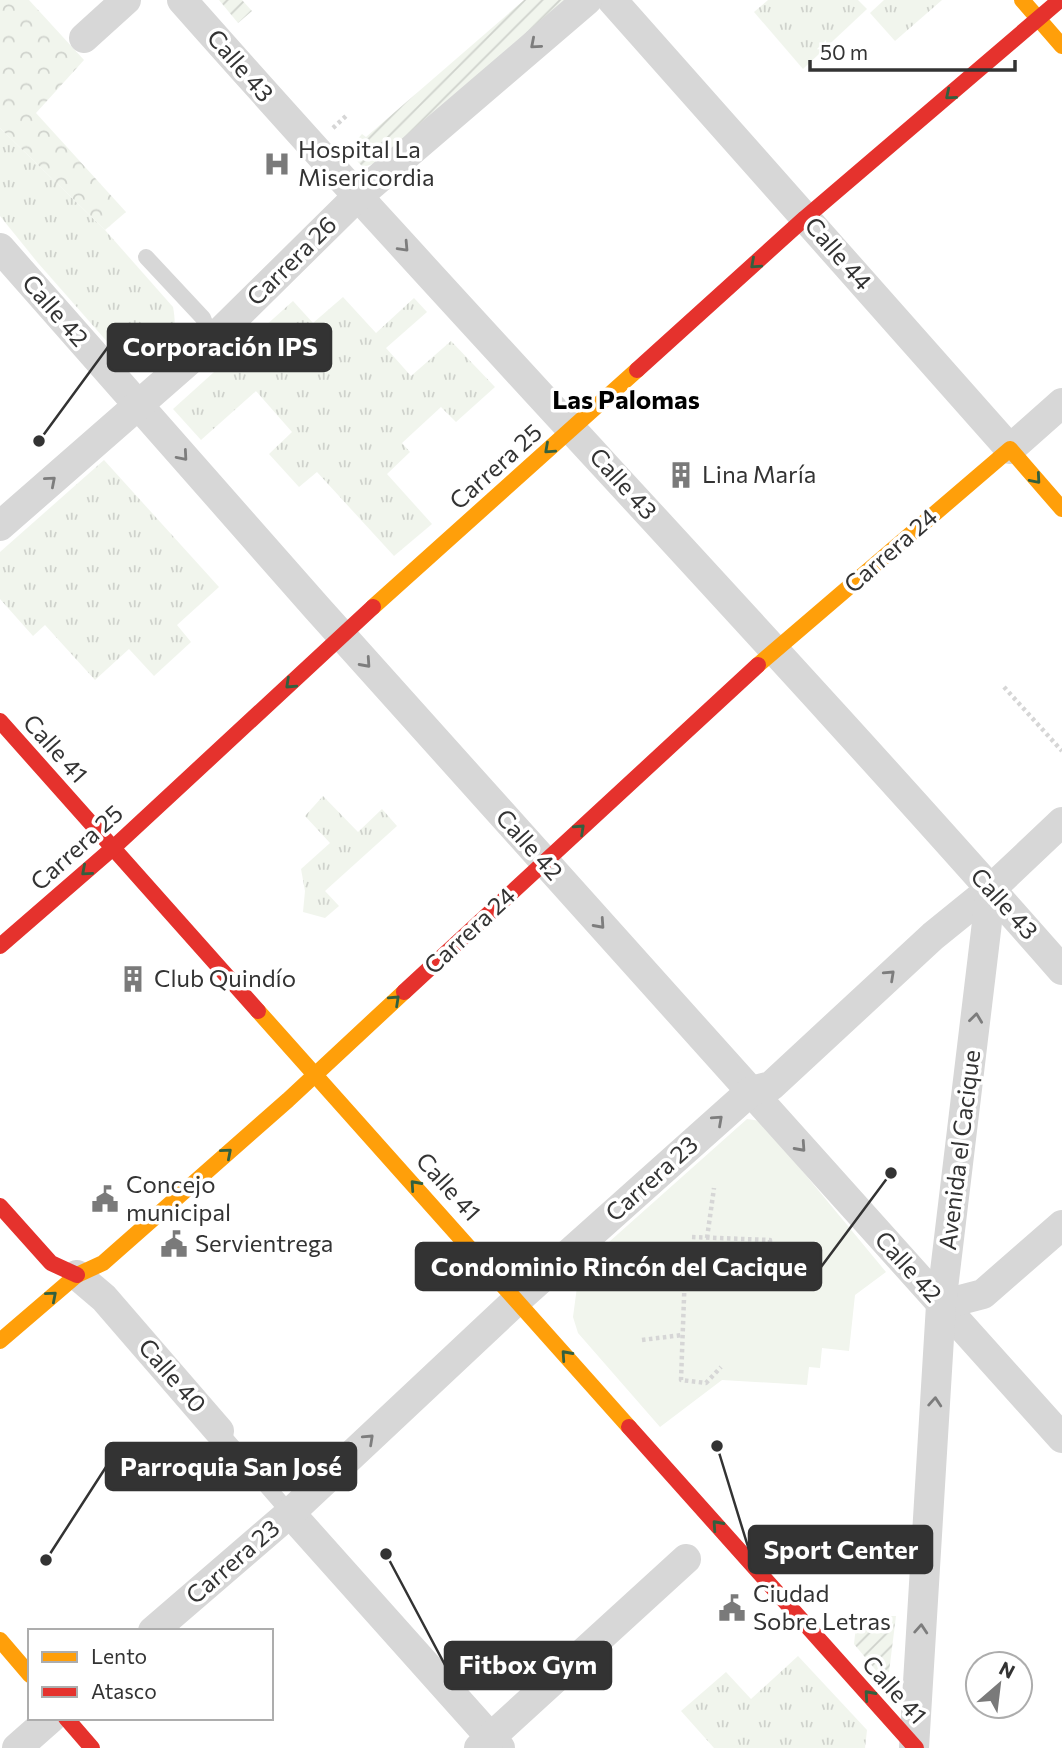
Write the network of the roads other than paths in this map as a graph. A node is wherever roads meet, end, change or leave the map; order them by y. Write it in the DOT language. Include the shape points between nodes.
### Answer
graph roads {
  1 [pos="127,0"];
  2 [pos="182,0"];
  3 [pos="587,0"];
  4 [pos="612,0"];
  5 [pos="1022,0"];
  6 [pos="1060,0"];
  7 [pos="1039,19"];
  8 [pos="84,38"];
  9 [pos="1062,46"];
  10 [pos="357,197"];
  11 [pos="805,218"];
  12 [pos="0,248"];
  13 [pos="146,257"];
  14 [pos="207,345"];
  15 [pos="1062,403"];
  16 [pos="138,404"];
  17 [pos="572,428"];
  18 [pos="1010,449"];
  19 [pos="1062,509"];
  20 [pos="0,526"];
  21 [pos="341,636"];
  22 [pos="774,650"];
  23 [pos="0,721"];
  24 [pos="1062,822"];
  25 [pos="113,848"];
  26 [pos="544,862"];
  27 [pos="990,888"];
  28 [pos="0,946"];
  29 [pos="1062,970"];
  30 [pos="316,1073"];
  31 [pos="751,1090"];
  32 [pos="0,1206"];
  33 [pos="1062,1225"];
  34 [pos="77,1275"];
  35 [pos="517,1300"];
  36 [pos="941,1305"];
  37 [pos="0,1341"];
  38 [pos="219,1431"];
  39 [pos="1062,1438"];
  40 [pos="290,1513"];
  41 [pos="686,1559"];
  42 [pos="155,1629"];
  43 [pos="0,1640"];
  44 [pos="28,1673"];
  45 [pos="49,1720"];
  46 [pos="68,1720"];
  47 [pos="490,1745"];
  48 [pos="914,1747"];
  49 [pos="17,1748"];
  50 [pos="92,1748"];
  1 -- 8 [label="street"];
  2 -- 10 [label="street, Calle 43"];
  3 -- 10 [label="street, Carrera 26, one-way"];
  4 -- 11 [label="street, Calle 44"];
  5 -- 7 [label="main road"];
  6 -- 7 [label="main road, Carrera 25"];
  7 -- 9 [label="main road"];
  7 -- 11 [label="main road, Carrera 25, one-way"];
  10 -- 14 [label="street, Carrera 26"];
  10 -- 17 [label="street, Calle 43, one-way"];
  11 -- 17 [label="main road, Carrera 25, one-way"];
  11 -- 18 [label="street, Calle 44"];
  12 -- 16 [label="street, Calle 42"];
  13 -- 14 [label="lane" via="203,318"];
  14 -- 16 [label="street, Carrera 26"];
  15 -- 18 [label="street, Carrera 24"];
  20 -- 16 [label="street, Carrera 26, one-way"];
  16 -- 21 [label="street, Calle 42, one-way"];
  17 -- 21 [label="main road, Carrera 25, one-way"];
  17 -- 22 [label="street, Calle 43"];
  18 -- 19 [label="main road, Calle 44, one-way"];
  18 -- 22 [label="main road, Carrera 24"];
  21 -- 25 [label="main road, Carrera 25, one-way"];
  21 -- 26 [label="street, Calle 42, one-way"];
  26 -- 22 [label="main road, Carrera 24, one-way"];
  22 -- 27 [label="street, Calle 43"];
  23 -- 25 [label="main road, Calle 41"];
  24 -- 27 [label="street, Carrera 23"];
  25 -- 28 [label="main road, Carrera 25, one-way"];
  25 -- 30 [label="main road, Calle 41"];
  30 -- 26 [label="main road, Carrera 24, one-way"];
  26 -- 31 [label="street, Calle 42, one-way"];
  27 -- 29 [label="street, Calle 43"];
  31 -- 27 [label="street, Carrera 23, one-way" via="771,1086"];
  36 -- 27 [label="street, Avenida el Cacique, one-way"];
  34 -- 30 [label="main road, Carrera 24, one-way" via="103,1263"];
  35 -- 30 [label="main road, Calle 41, one-way"];
  35 -- 31 [label="street, Carrera 23, one-way"];
  31 -- 36 [label="street, Calle 42, one-way"];
  32 -- 34 [label="main road, Calle 40" via="51,1263"];
  33 -- 36 [label="street" via="983,1294"];
  37 -- 34 [label="main road, Carrera 24, one-way"];
  34 -- 38 [label="street, Calle 40" via="104,1298"];
  40 -- 35 [label="street, Carrera 23, one-way"];
  48 -- 35 [label="main road, Calle 41, one-way"];
  36 -- 39 [label="street, Calle 42"];
  48 -- 36 [label="street, Avenida el Cacique, one-way"];
  38 -- 40 [label="lane, Calle 40"];
  40 -- 42 [label="street, Carrera 23"];
  40 -- 47 [label="street, Calle 40"];
  41 -- 47 [label="street"];
  43 -- 44 [label="main road"];
  45 -- 49 [label="street"];
  46 -- 50 [label="main road"];
}
